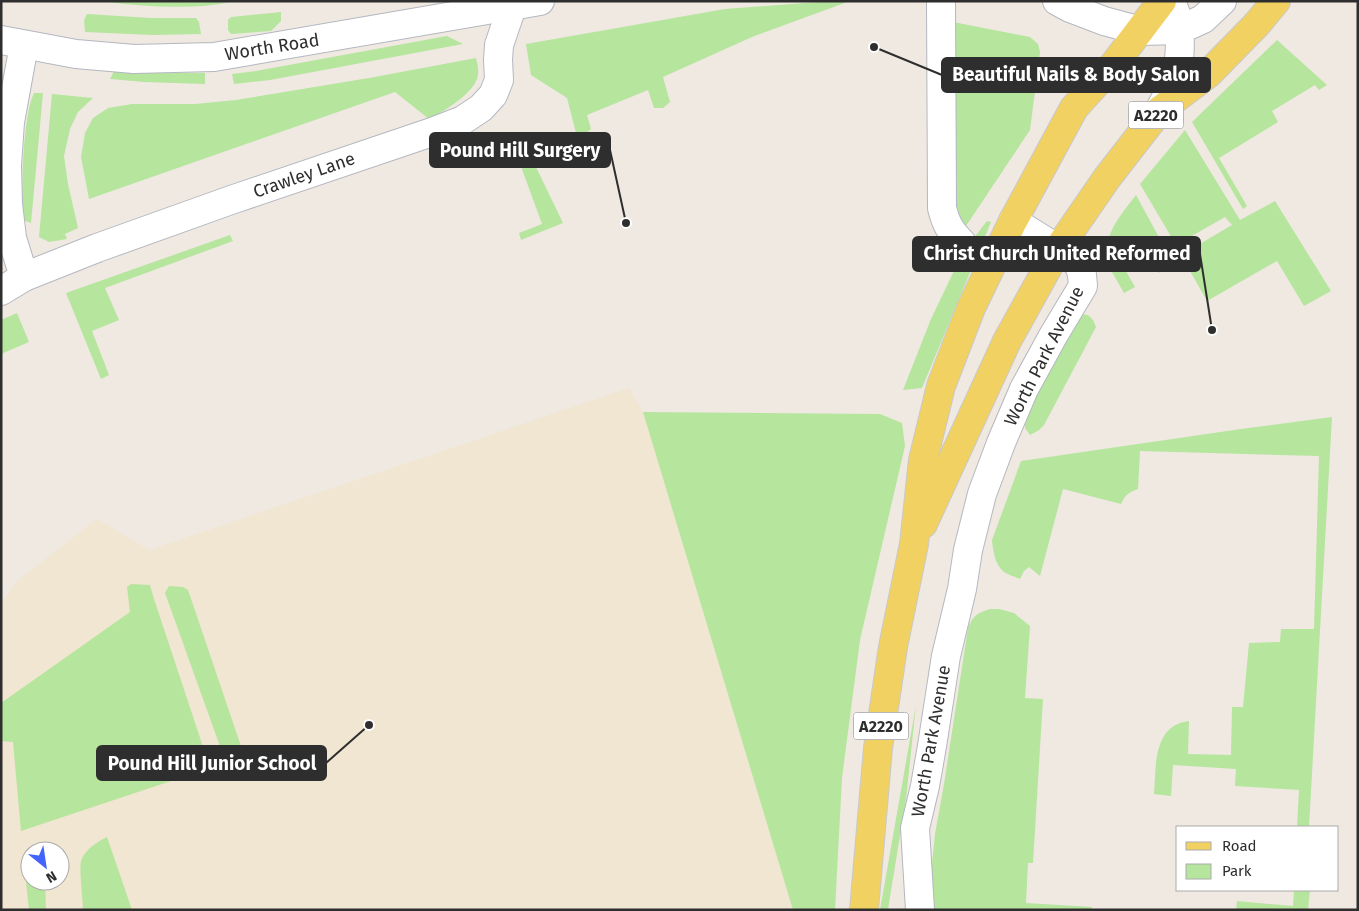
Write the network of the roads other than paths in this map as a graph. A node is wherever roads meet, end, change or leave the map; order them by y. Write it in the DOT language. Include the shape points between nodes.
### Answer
graph roads {
  1 [pos="540,1"];
  2 [pos="940,1"];
  3 [pos="1057,1"];
  4 [pos="1162,1"];
  5 [pos="1171,1"];
  6 [pos="1222,1"];
  7 [pos="1276,1"];
  8 [pos="512,7"];
  9 [pos="1179,30"];
  10 [pos="1141,31"];
  11 [pos="12,43"];
  12 [pos="1159,111"];
  13 [pos="1013,221"];
  14 [pos="962,243"];
  15 [pos="1058,250"];
  16 [pos="24,277"];
  17 [pos="1,291"];
  18 [pos="914,544"];
  19 [pos="864,910"];
  20 [pos="920,910"];
  1 -- 8 [label="street, Worth Road"];
  2 -- 14 [label="street" via="942,208 951,232"];
  3 -- 10 [label="street" via="1104,21"];
  4 -- 10 [label="main road, A2220"];
  5 -- 9 [label="street"];
  6 -- 9 [label="street" via="1203,18"];
  7 -- 12 [label="main road, A2220" via="1209,73"];
  8 -- 11 [label="street, Worth Road" via="214,57 134,59 76,54"];
  8 -- 16 [label="street, Crawley Lane" via="499,45 499,80 481,108 463,120 105,245"];
  9 -- 10 [label="street"];
  9 -- 12 [label="street" via="1174,79"];
  10 -- 13 [label="main road, Worth Park Avenue / A2220" via="1074,108"];
  11 -- 16 [label="street" via="8,204 12,238"];
  12 -- 15 [label="main road, A2220" via="1107,178"];
  13 -- 15 [label="street"];
  13 -- 18 [label="main road, Worth Park Avenue / A2220" via="970,308 941,386 923,460"];
  15 -- 18 [label="main road, Worth Park Avenue / A2220" via="1007,341"];
  15 -- 20 [label="street, Worth Park Avenue" via="1079,264 1083,286 1024,389 982,494 946,656 925,786 914,828"];
  16 -- 17 [label="street, Crawley Lane"];
  18 -- 19 [label="main road, Worth Park Avenue / A2220" via="893,647 878,748"];
}
